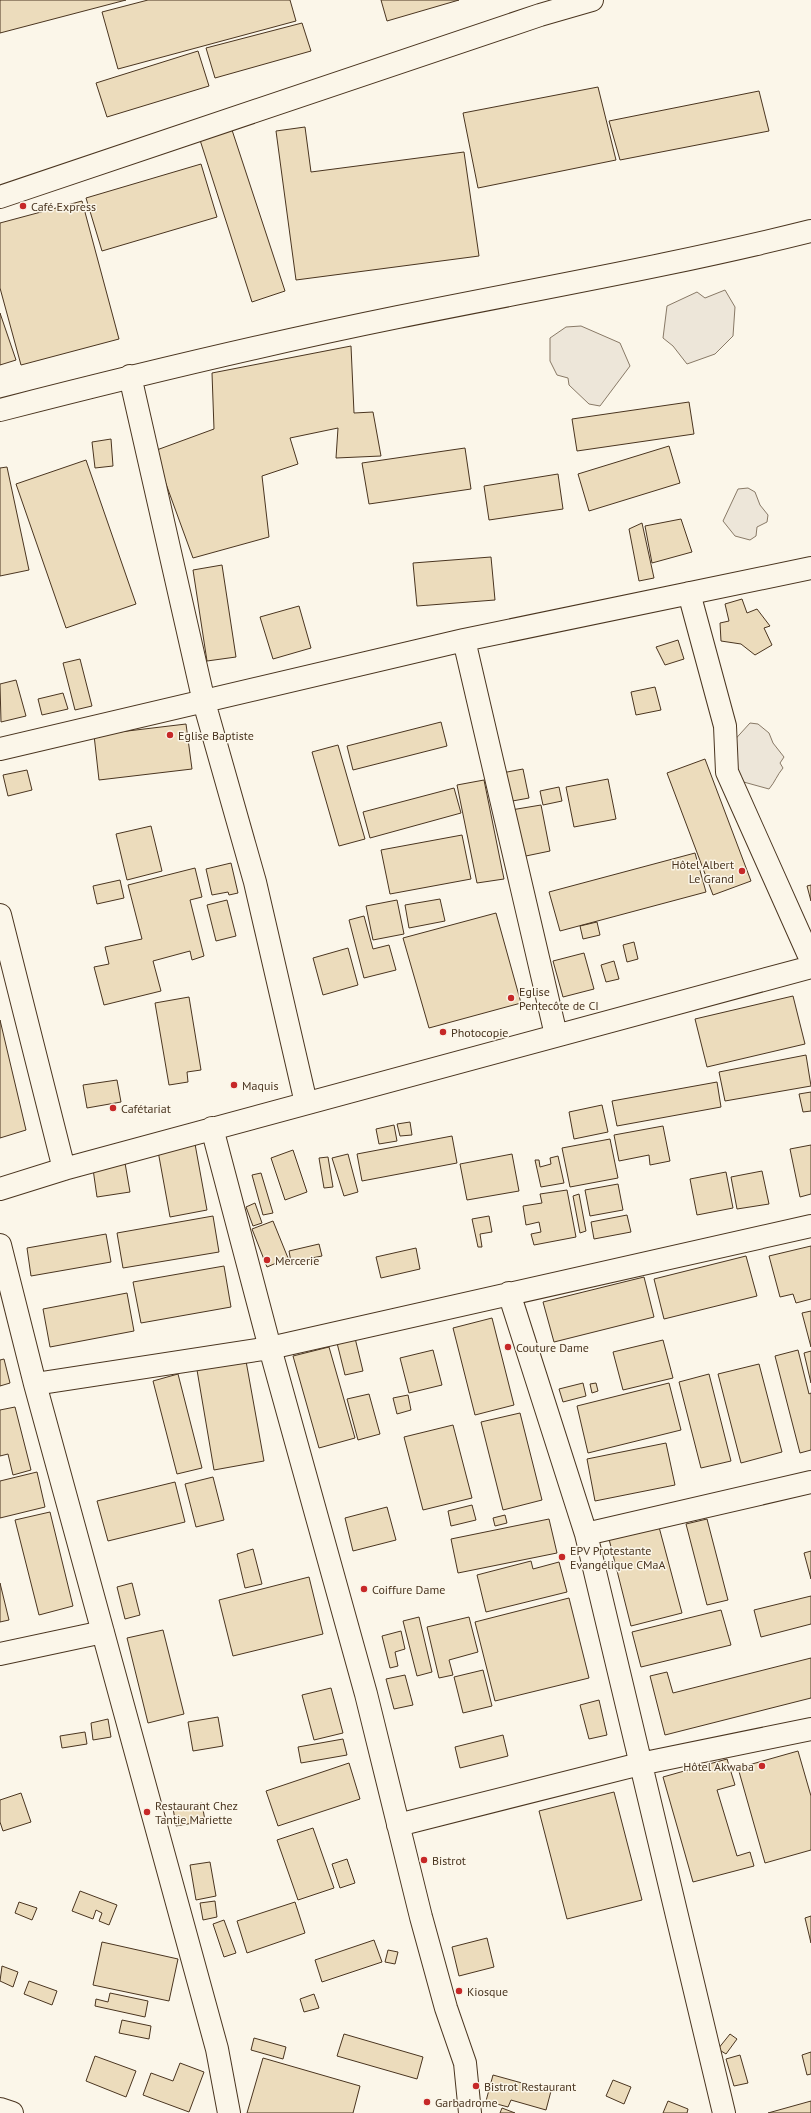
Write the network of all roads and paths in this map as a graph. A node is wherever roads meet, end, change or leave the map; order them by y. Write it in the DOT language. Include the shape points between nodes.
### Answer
graph roads {
  1 [pos="592,0"];
  2 [pos="538,7"];
  3 [pos="0,197"];
  4 [pos="811,231"];
  5 [pos="130,376"];
  6 [pos="0,410"];
  7 [pos="811,568"];
  8 [pos="689,593"];
  9 [pos="464,640"];
  10 [pos="204,702"];
  11 [pos="0,749"];
  12 [pos="0,915"];
  13 [pos="811,960"];
  14 [pos="811,966"];
  15 [pos="556,1035"];
  16 [pos="306,1103"];
  17 [pos="212,1128"];
  18 [pos="64,1169"];
  19 [pos="0,1188"];
  20 [pos="811,1226"];
  21 [pos="0,1245"];
  22 [pos="509,1293"];
  23 [pos="270,1348"];
  24 [pos="35,1384"];
  25 [pos="811,1482"];
  26 [pos="586,1534"];
  27 [pos="103,1632"];
  28 [pos="0,1654"];
  29 [pos="811,1729"];
  30 [pos="640,1764"];
  31 [pos="398,1825"];
  32 [pos="0,2109"];
  33 [pos="12,2113"];
  34 [pos="229,2113"];
  35 [pos="470,2113"];
  36 [pos="724,2113"];
  1 -- 2 [label="street"];
  2 -- 3 [label="street"];
  4 -- 5 [label="street" via="738,250 395,318"];
  5 -- 6 [label="street"];
  5 -- 10 [label="street"];
  7 -- 8 [label="street"];
  8 -- 9 [label="street"];
  8 -- 13 [label="street" via="725,726 727,772"];
  9 -- 10 [label="street"];
  9 -- 15 [label="street"];
  10 -- 11 [label="street"];
  10 -- 16 [label="street" via="255,882"];
  12 -- 18 [label="street"];
  14 -- 15 [label="street"];
  15 -- 16 [label="street"];
  16 -- 17 [label="street"];
  17 -- 18 [label="street"];
  17 -- 23 [label="street"];
  18 -- 19 [label="street"];
  20 -- 22 [label="street"];
  21 -- 24 [label="street"];
  22 -- 23 [label="street"];
  22 -- 26 [label="street"];
  23 -- 24 [label="street"];
  23 -- 31 [label="street" via="366,1694"];
  24 -- 27 [label="street"];
  25 -- 26 [label="street"];
  26 -- 30 [label="street"];
  27 -- 28 [label="street"];
  27 -- 34 [label="street" via="217,2050"];
  29 -- 30 [label="street"];
  30 -- 31 [label="street"];
  30 -- 36 [label="street"];
  31 -- 35 [label="street" via="446,2008 465,2063"];
  32 -- 33 [label="street"];
}
